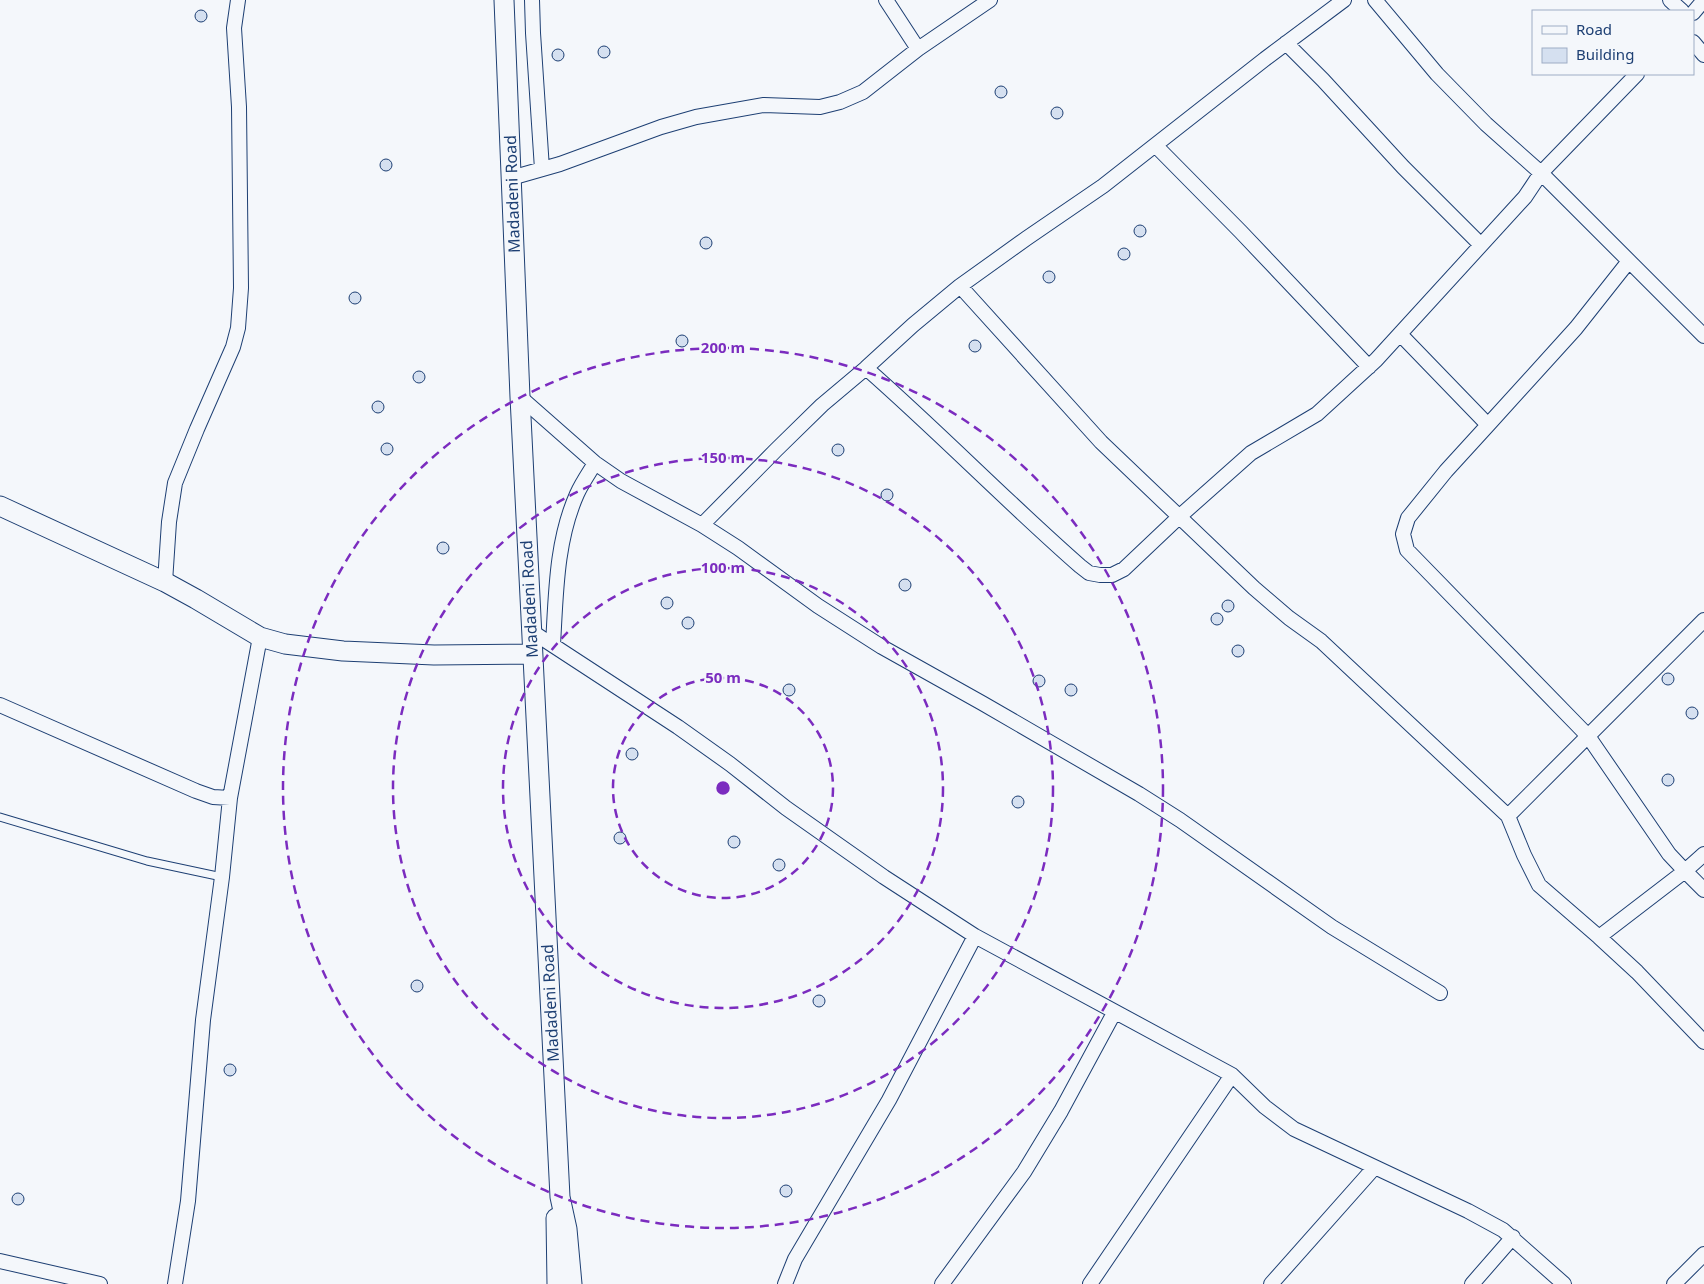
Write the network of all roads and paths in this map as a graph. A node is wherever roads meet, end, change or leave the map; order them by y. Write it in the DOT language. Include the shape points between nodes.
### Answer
graph roads {
  1 [pos="238,0"];
  2 [pos="504,0"];
  3 [pos="532,0"];
  4 [pos="886,0"];
  5 [pos="990,0"];
  6 [pos="1344,0"];
  7 [pos="1375,0"];
  8 [pos="1670,0"];
  9 [pos="1704,0"];
  10 [pos="1681,10"];
  11 [pos="1694,12"];
  12 [pos="1286,43"];
  13 [pos="1694,43"];
  14 [pos="918,49"];
  15 [pos="1704,55"];
  16 [pos="1635,75"];
  17 [pos="1156,146"];
  18 [pos="542,169"];
  19 [pos="1542,172"];
  20 [pos="511,178"];
  21 [pos="1481,245"];
  22 [pos="1629,261"];
  23 [pos="960,286"];
  24 [pos="1400,334"];
  25 [pos="1704,336"];
  26 [pos="1369,367"];
  27 [pos="866,368"];
  28 [pos="520,397"];
  29 [pos="1488,425"];
  30 [pos="595,464"];
  31 [pos="0,506"];
  32 [pos="1180,516"];
  33 [pos="702,525"];
  34 [pos="165,582"];
  35 [pos="1704,620"];
  36 [pos="531,631"];
  37 [pos="260,637"];
  38 [pos="553,646"];
  39 [pos="532,654"];
  40 [pos="0,705"];
  41 [pos="1588,736"];
  42 [pos="230,798"];
  43 [pos="1508,816"];
  44 [pos="0,817"];
  45 [pos="1704,854"];
  46 [pos="1685,871"];
  47 [pos="222,877"];
  48 [pos="1704,890"];
  49 [pos="975,936"];
  50 [pos="1599,937"];
  51 [pos="1440,993"];
  52 [pos="1114,1012"];
  53 [pos="1704,1042"];
  54 [pos="1232,1074"];
  55 [pos="1374,1168"];
  56 [pos="560,1197"];
  57 [pos="1513,1237"];
  58 [pos="1704,1254"];
  59 [pos="0,1261"];
  60 [pos="100,1284"];
  61 [pos="176,1284"];
  62 [pos="557,1284"];
  63 [pos="572,1284"];
  64 [pos="784,1284"];
  65 [pos="942,1284"];
  66 [pos="1090,1284"];
  67 [pos="1271,1284"];
  68 [pos="1472,1284"];
  69 [pos="1564,1284"];
  70 [pos="1674,1284"];
  1 -- 34 [label="street" via="234,28 238,107 238,328 233,347 175,483"];
  2 -- 20 [label="street, Madadeni Road"];
  3 -- 18 [label="street"];
  4 -- 14 [label="street"];
  5 -- 14 [label="street"];
  6 -- 12 [label="street"];
  7 -- 19 [label="street" via="1437,74 1486,124"];
  8 -- 10 [label="street"];
  9 -- 11 [label="street"];
  12 -- 17 [label="street"];
  12 -- 21 [label="street"];
  13 -- 15 [label="street"];
  14 -- 18 [label="street" via="863,92 840,102 820,107 764,105 696,117"];
  16 -- 19 [label="street"];
  17 -- 23 [label="street"];
  17 -- 26 [label="street"];
  18 -- 20 [label="street"];
  19 -- 21 [label="street" via="1525,197"];
  19 -- 22 [label="street"];
  20 -- 28 [label="street, Madadeni Road"];
  21 -- 24 [label="street"];
  22 -- 25 [label="street"];
  22 -- 29 [label="street" via="1576,328"];
  23 -- 27 [label="street"];
  23 -- 32 [label="street" via="1101,442"];
  24 -- 26 [label="street"];
  24 -- 29 [label="street"];
  26 -- 32 [label="street" via="1317,414 1252,453"];
  27 -- 32 [label="street" via="1090,572 1112,575 1124,569"];
  27 -- 33 [label="street" via="815,412"];
  28 -- 30 [label="street"];
  28 -- 36 [label="street, Madadeni Road"];
  29 -- 41 [label="street" via="1408,518 1404,542 1412,557"];
  30 -- 33 [label="street"];
  30 -- 38 [label="street" via="578,493 562,546 556,577"];
  31 -- 34 [label="street"];
  32 -- 43 [label="street" via="1254,588 1339,657"];
  33 -- 51 [label="street" via="846,625 1139,794 1332,927"];
  34 -- 37 [label="street"];
  35 -- 41 [label="street"];
  36 -- 38 [label="street"];
  36 -- 39 [label="street, Madadeni Road"];
  37 -- 39 [label="street" via="285,644 343,651 434,655"];
  37 -- 42 [label="street"];
  38 -- 49 [label="street" via="678,727 786,808"];
  39 -- 56 [label="street, Madadeni Road"];
  40 -- 42 [label="street" via="196,791"];
  41 -- 43 [label="street"];
  41 -- 46 [label="street" via="1669,854"];
  42 -- 47 [label="street"];
  43 -- 50 [label="street" via="1540,885"];
  44 -- 47 [label="lane" via="147,861"];
  45 -- 46 [label="street"];
  46 -- 48 [label="street"];
  46 -- 50 [label="street"];
  47 -- 61 [label="street" via="203,1020 188,1201"];
  49 -- 52 [label="street"];
  49 -- 64 [label="street" via="889,1100 795,1259"];
  50 -- 53 [label="street"];
  52 -- 54 [label="street"];
  52 -- 65 [label="street" via="1024,1172"];
  54 -- 55 [label="street" via="1265,1107 1294,1129"];
  54 -- 66 [label="street"];
  55 -- 57 [label="street" via="1468,1211"];
  55 -- 67 [label="street"];
  56 -- 62 [label="street, Madadeni Road" via="556,1221"];
  56 -- 63 [label="street, Madadeni Road" via="567,1228"];
  57 -- 68 [label="street"];
  57 -- 69 [label="street"];
  58 -- 70 [label="street"];
  59 -- 60 [label="street"];
}
